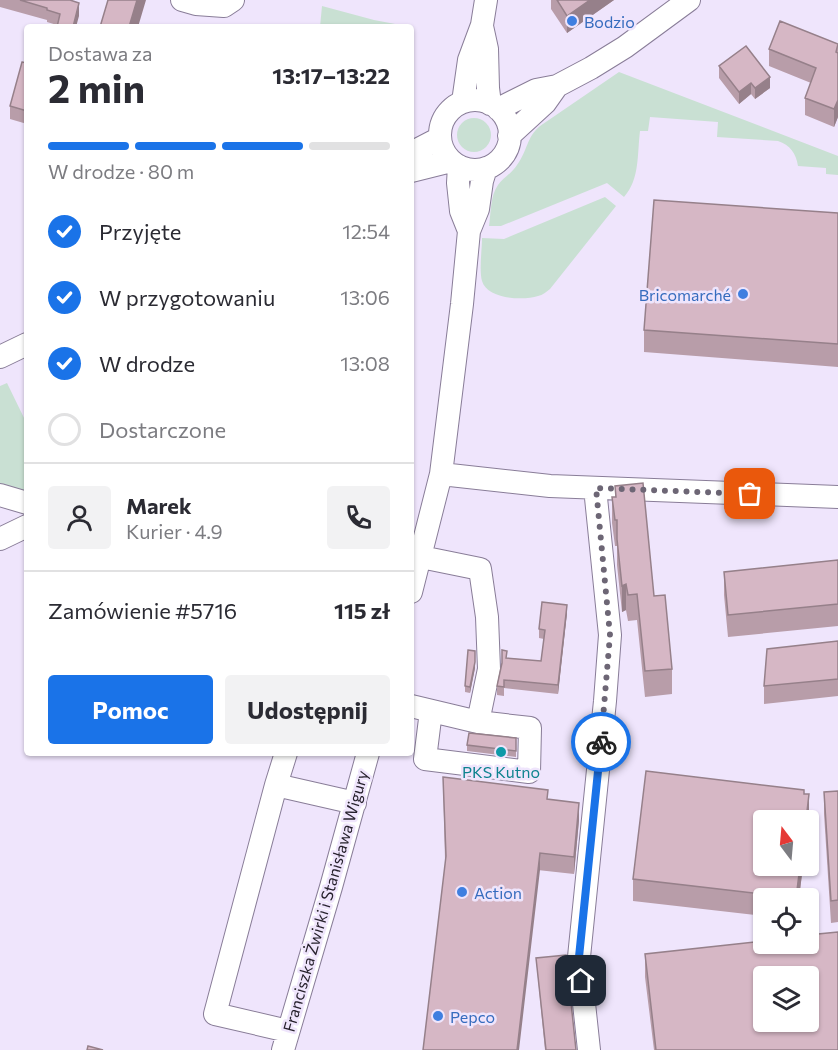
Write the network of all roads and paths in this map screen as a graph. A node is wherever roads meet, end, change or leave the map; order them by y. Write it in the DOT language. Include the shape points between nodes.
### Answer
graph roads {
  1 [pos="182,0"];
  2 [pos="233,0"];
  3 [pos="486,0"];
  4 [pos="689,0"];
  5 [pos="482,25"];
  6 [pos="557,86"];
  7 [pos="463,102"];
  8 [pos="494,106"];
  9 [pos="509,136"];
  10 [pos="440,138"];
  11 [pos="414,151"];
  12 [pos="455,164"];
  13 [pos="486,168"];
  14 [pos="414,171"];
  15 [pos="469,231"];
  16 [pos="24,345"];
  17 [pos="0,357"];
  18 [pos="441,474"];
  19 [pos="596,488"];
  20 [pos="0,495"];
  21 [pos="838,497"];
  22 [pos="24,502"];
  23 [pos="24,527"];
  24 [pos="0,539"];
  25 [pos="421,557"];
  26 [pos="414,580"];
  27 [pos="421,708"];
  28 [pos="478,722"];
  29 [pos="285,756"];
  30 [pos="367,756"];
  31 [pos="276,785"];
  32 [pos="355,802"];
  33 [pos="285,1040"];
  34 [pos="589,1050"];
  1 -- 2 [label="street" via="224,6"];
  3 -- 5 [label="street"];
  4 -- 6 [label="street" via="625,47"];
  5 -- 7 [label="street" via="469,60"];
  5 -- 8 [label="street" via="488,88"];
  6 -- 8 [label="street"];
  6 -- 9 [label="street" via="545,103"];
  7 -- 8 [label="street" via="474,100"];
  7 -- 10 [label="street" via="447,113"];
  8 -- 9 [label="street" via="507,121"];
  9 -- 13 [label="street" via="503,156"];
  10 -- 11 [label="street"];
  10 -- 12 [label="street" via="442,148"];
  12 -- 13 [label="street" via="472,170"];
  12 -- 14 [label="street"];
  12 -- 15 [label="street" via="461,211"];
  13 -- 15 [label="street"];
  15 -- 18 [label="street"];
  16 -- 17 [label="street"];
  18 -- 19 [label="street"];
  18 -- 25 [label="street"];
  19 -- 21 [label="street"];
  19 -- 34 [label="street" via="610,635 579,957"];
  20 -- 22 [label="street"];
  23 -- 24 [label="street"];
  25 -- 26 [label="street"];
  25 -- 28 [label="street" via="480,569 489,669"];
  27 -- 28 [label="street"];
  27 -- 28 [label="street" via="425,759 529,772 530,728"];
  29 -- 31 [label="street"];
  30 -- 32 [label="street, Franciszka Żwirki i Stanisława Wigury"];
  31 -- 32 [label="street"];
  31 -- 33 [label="street" via="216,1014"];
  32 -- 33 [label="street, Franciszka Żwirki i Stanisława Wigury"];
}
